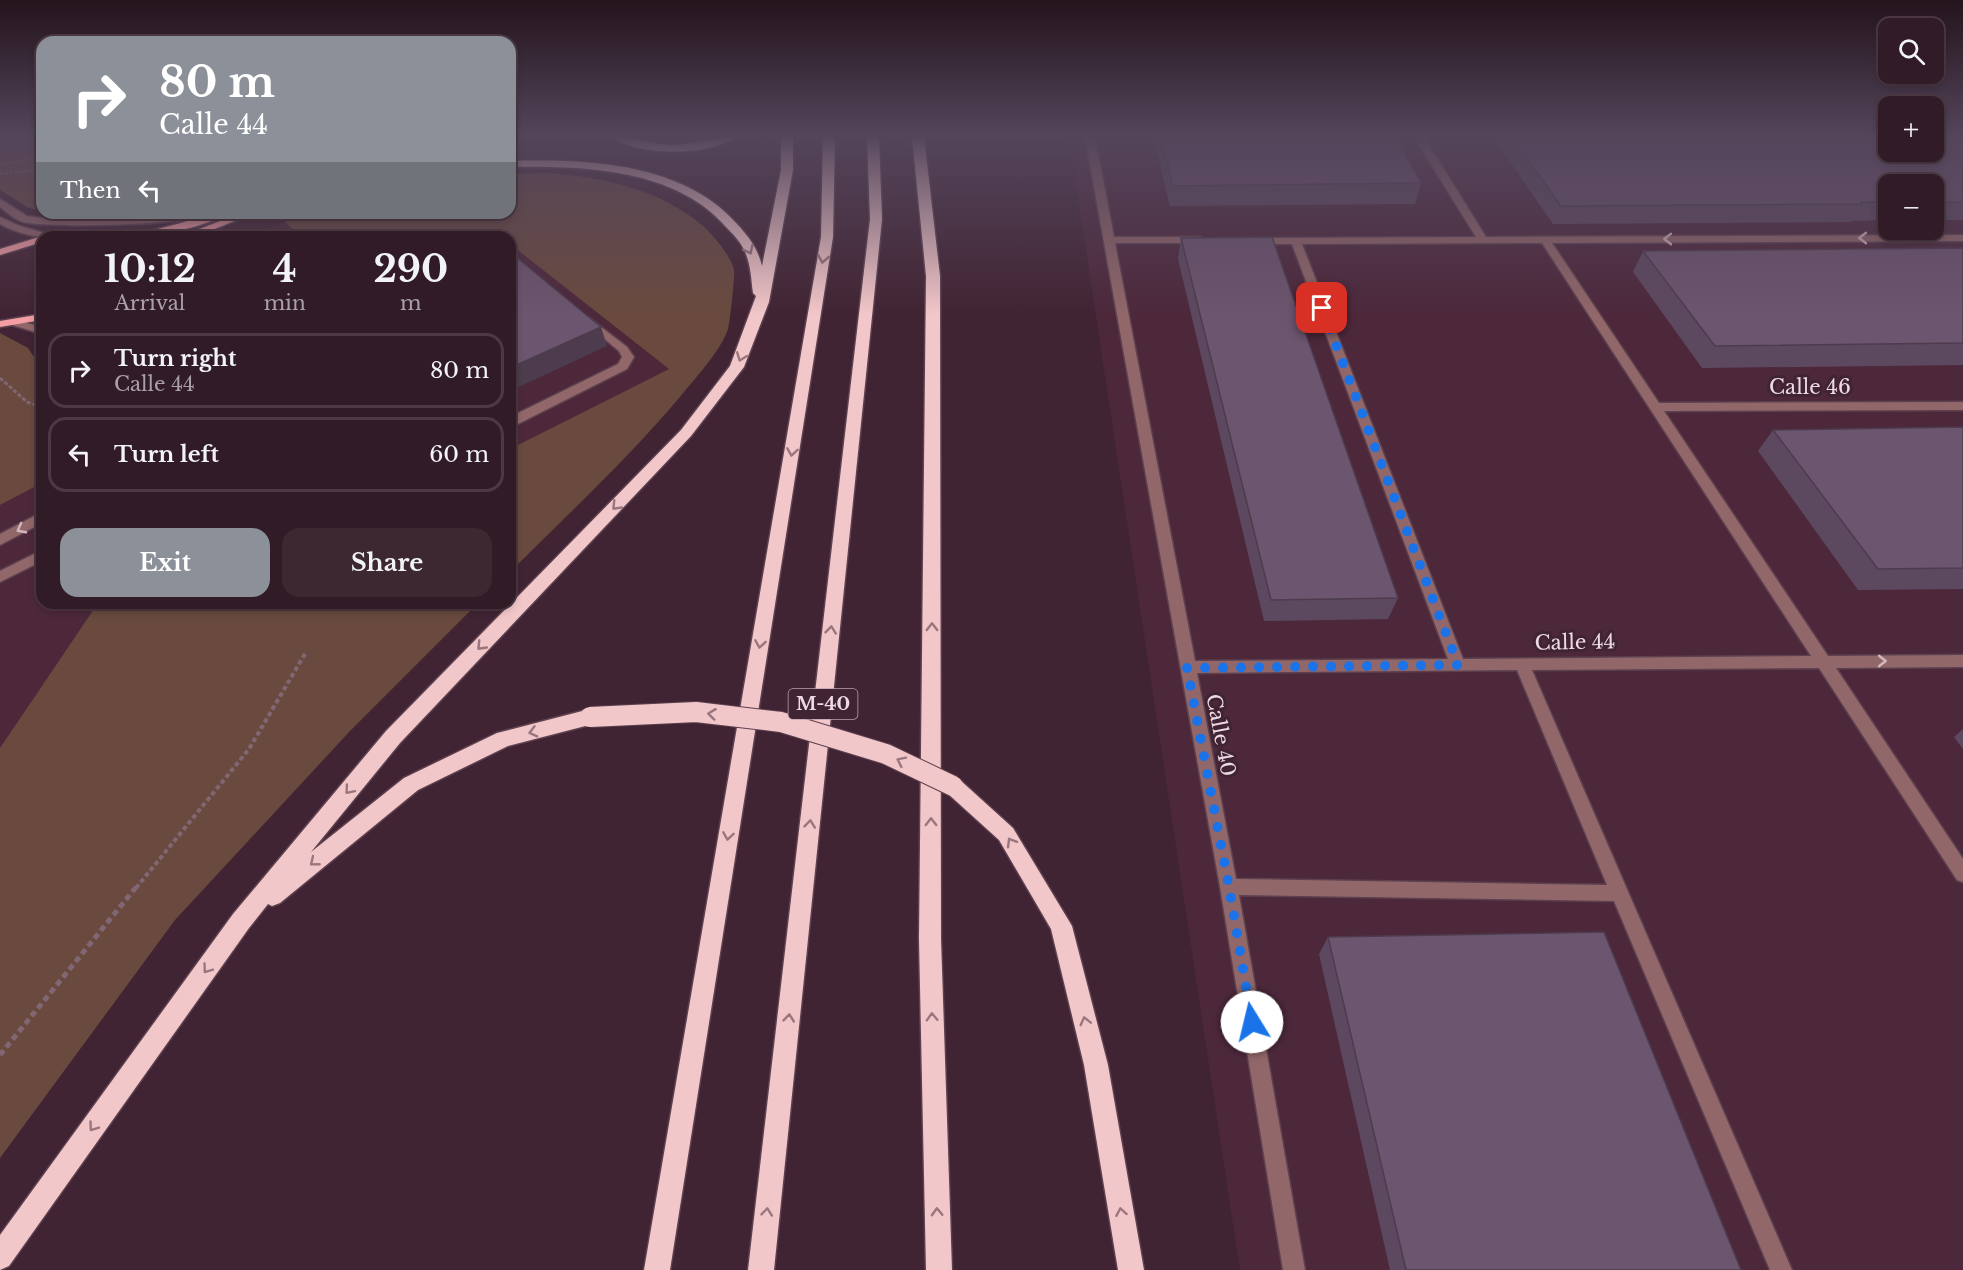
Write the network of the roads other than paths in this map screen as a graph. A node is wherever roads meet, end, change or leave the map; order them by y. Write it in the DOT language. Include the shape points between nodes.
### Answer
graph roads {
  1 [pos="693,196"];
  2 [pos="782,196"];
  3 [pos="828,196"];
  4 [pos="875,196"];
  5 [pos="924,196"];
  6 [pos="1101,196"];
  7 [pos="1456,196"];
  8 [pos="0,202"];
  9 [pos="144,219"];
  10 [pos="204,219"];
  11 [pos="234,219"];
  12 [pos="0,220"];
  13 [pos="160,231"];
  14 [pos="200,231"];
  15 [pos="36,234"];
  16 [pos="1963,238"];
  17 [pos="36,240"];
  18 [pos="1111,240"];
  19 [pos="1215,240"];
  20 [pos="1483,240"];
  21 [pos="1545,240"];
  22 [pos="1238,241"];
  23 [pos="1296,242"];
  24 [pos="0,252"];
  25 [pos="762,302"];
  26 [pos="580,314"];
  27 [pos="36,318"];
  28 [pos="16,323"];
  29 [pos="0,324"];
  30 [pos="36,329"];
  31 [pos="1963,406"];
  32 [pos="1657,407"];
  33 [pos="516,420"];
  34 [pos="36,520"];
  35 [pos="0,540"];
  36 [pos="36,558"];
  37 [pos="0,577"];
  38 [pos="1963,660"];
  39 [pos="1823,661"];
  40 [pos="1522,664"];
  41 [pos="1458,665"];
  42 [pos="1187,668"];
  43 [pos="1963,874"];
  44 [pos="1229,887"];
  45 [pos="1620,893"];
  46 [pos="241,921"];
  47 [pos="0,1257"];
  48 [pos="657,1270"];
  49 [pos="761,1270"];
  50 [pos="939,1270"];
  51 [pos="1131,1270"];
  52 [pos="1294,1270"];
  53 [pos="1781,1270"];
  1 -- 25 [label="highway, one-way" via="714,208 735,227 752,253"];
  2 -- 25 [label="highway"];
  3 -- 48 [label="highway, one-way" via="827,237"];
  49 -- 4 [label="highway, M-40, one-way" via="876,219"];
  50 -- 5 [label="highway, one-way" via="930,939 933,276"];
  6 -- 18 [label="street, Calle 40"];
  7 -- 20 [label="street"];
  8 -- 9 [label="street" via="24,219 59,223"];
  10 -- 13 [label="main road"];
  11 -- 14 [label="main road"];
  12 -- 15 [label="street"];
  16 -- 21 [label="street, one-way"];
  17 -- 24 [label="main road"];
  18 -- 19 [label="street"];
  18 -- 42 [label="street, Calle 40"];
  20 -- 21 [label="street"];
  20 -- 23 [label="street"];
  21 -- 32 [label="street"];
  22 -- 23 [label="street"];
  23 -- 41 [label="street"];
  25 -- 46 [label="highway, one-way" via="737,367 686,434 393,737"];
  26 -- 33 [label="street" via="624,349 628,357 623,366"];
  27 -- 28 [label="main road"];
  28 -- 29 [label="main road"];
  28 -- 30 [label="street"];
  31 -- 32 [label="street, Calle 46"];
  32 -- 39 [label="street"];
  34 -- 35 [label="street, one-way"];
  36 -- 37 [label="street"];
  39 -- 38 [label="street, Calle 44, one-way"];
  39 -- 40 [label="street, Calle 44"];
  39 -- 43 [label="street"];
  40 -- 41 [label="street, Calle 44"];
  40 -- 45 [label="street"];
  41 -- 42 [label="street, Calle 44"];
  42 -- 44 [label="street, Calle 40"];
  44 -- 45 [label="street"];
  44 -- 52 [label="street, Calle 40"];
  45 -- 53 [label="street"];
  46 -- 47 [label="highway, one-way"];
  51 -- 46 [label="highway, one-way, bridge" via="1096,1065 1061,926 1006,834 954,786 886,754 781,722 696,712 590,717 504,740 411,784"];
}
